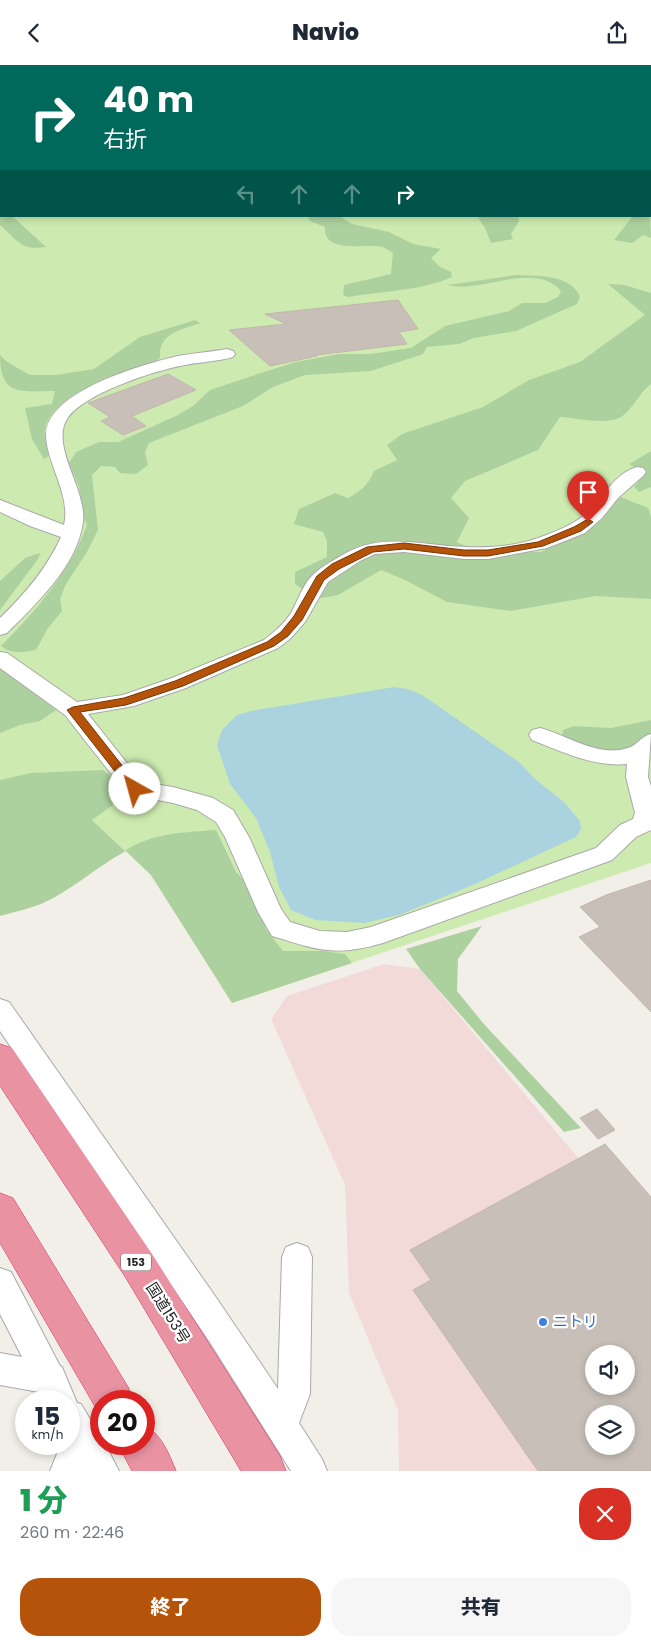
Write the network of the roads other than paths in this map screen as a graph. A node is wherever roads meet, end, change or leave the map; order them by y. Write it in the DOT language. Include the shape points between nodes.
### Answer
graph roads {
  1 [pos="228,354"];
  2 [pos="637,472"];
  3 [pos="0,505"];
  4 [pos="71,534"];
  5 [pos="0,629"];
  6 [pos="0,657"];
  7 [pos="73,710"];
  8 [pos="540,735"];
  9 [pos="645,746"];
  10 [pos="0,1009"];
  11 [pos="0,1058"];
  12 [pos="38,1092"];
  13 [pos="0,1209"];
  14 [pos="297,1257"];
  15 [pos="153,1260"];
  16 [pos="0,1282"];
  17 [pos="0,1369"];
  18 [pos="56,1389"];
  19 [pos="107,1390"];
  20 [pos="282,1425"];
  21 [pos="80,1434"];
  22 [pos="70,1455"];
  23 [pos="146,1455"];
  24 [pos="67,1471"];
  25 [pos="102,1471"];
  26 [pos="155,1471"];
  27 [pos="265,1471"];
  28 [pos="310,1471"];
  1 -- 4 [label="street" via="180,361 145,371 102,387 64,411 55,426 55,442 75,511"];
  2 -- 7 [label="street" via="578,529 540,544 488,553 404,546 371,549 320,578 298,617 284,634 270,644 179,683 134,698"];
  3 -- 4 [label="street"];
  4 -- 5 [label="street" via="33,595"];
  6 -- 7 [label="street"];
  7 -- 9 [label="street" via="135,789 205,804 225,816 281,929 320,941 347,943 604,854 628,831 643,824 647,813 637,777"];
  8 -- 9 [label="street" via="593,754 620,758"];
  10 -- 12 [label="street"];
  11 -- 12 [label="highway, 国道153号 / 153"];
  12 -- 15 [label="highway, 国道153号 / 153"];
  13 -- 19 [label="highway"];
  14 -- 20 [label="street" via="294,1394"];
  15 -- 20 [label="street"];
  15 -- 27 [label="highway, 国道153号 / 153"];
  16 -- 18 [label="street"];
  17 -- 18 [label="street"];
  20 -- 28 [label="street"];
  21 -- 25 [label="street"];
  22 -- 24 [label="street"];
  23 -- 26 [label="highway"];
}
